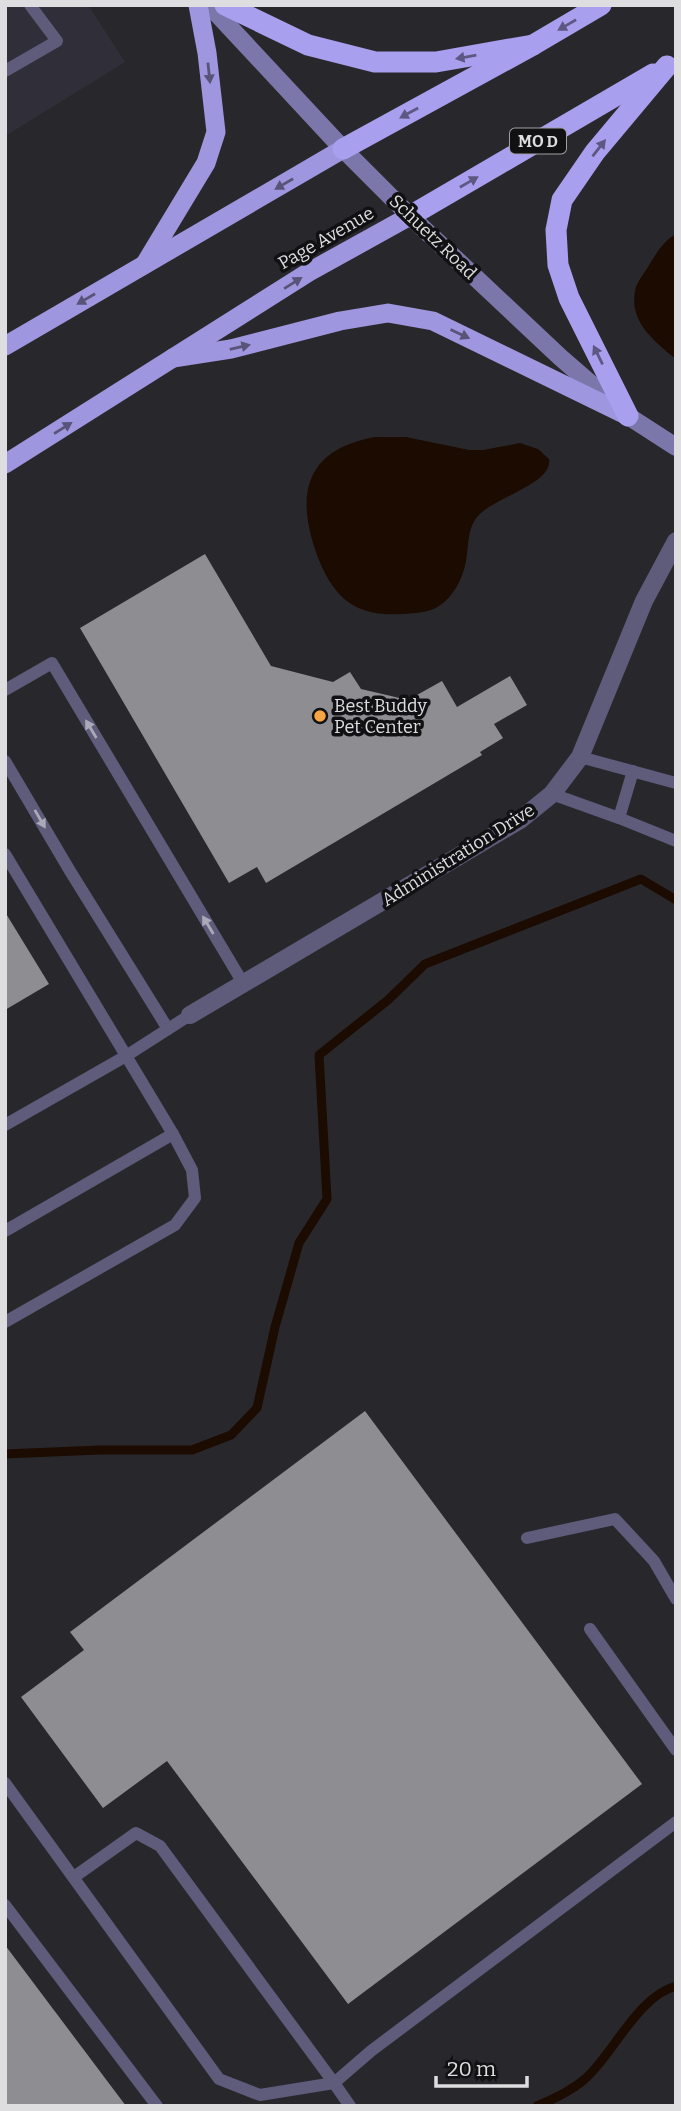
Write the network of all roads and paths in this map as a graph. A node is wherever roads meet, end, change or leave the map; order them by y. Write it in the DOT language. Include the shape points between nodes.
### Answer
graph roads {
  1 [pos="30,5"];
  2 [pos="198,5"];
  3 [pos="209,5"];
  4 [pos="225,5"];
  5 [pos="601,5"];
  6 [pos="533,45"];
  7 [pos="671,63"];
  8 [pos="5,71"];
  9 [pos="343,149"];
  10 [pos="410,216"];
  11 [pos="145,264"];
  12 [pos="5,346"];
  13 [pos="173,358"];
  14 [pos="628,416"];
  15 [pos="676,447"];
  16 [pos="5,464"];
  17 [pos="676,541"];
  18 [pos="5,690"];
  19 [pos="580,757"];
  20 [pos="5,761"];
  21 [pos="633,771"];
  22 [pos="676,783"];
  23 [pos="552,794"];
  24 [pos="619,818"];
  25 [pos="676,841"];
  26 [pos="5,854"];
  27 [pos="243,983"];
  28 [pos="190,1015"];
  29 [pos="168,1030"];
  30 [pos="125,1056"];
  31 [pos="5,1125"];
  32 [pos="173,1134"];
  33 [pos="5,1231"];
  34 [pos="5,1322"];
  35 [pos="527,1538"];
  36 [pos="676,1599"];
  37 [pos="590,1629"];
  38 [pos="676,1749"];
  39 [pos="5,1783"];
  40 [pos="676,1822"];
  41 [pos="74,1877"];
  42 [pos="5,1905"];
  43 [pos="334,2083"];
  44 [pos="157,2106"];
  45 [pos="350,2106"];
  1 -- 8 [label="lane" via="57,41"];
  2 -- 11 [label="highway, one-way" via="216,132 206,163"];
  3 -- 9 [label="main road, Schuetz Road"];
  6 -- 4 [label="highway, one-way" via="436,62 375,62 308,45"];
  5 -- 6 [label="highway, one-way"];
  6 -- 9 [label="highway, one-way"];
  10 -- 7 [label="highway, Page Avenue / MO D, one-way"];
  14 -- 7 [label="highway, one-way" via="569,298 558,265 556,230 562,200 595,152"];
  9 -- 10 [label="main road, Schuetz Road"];
  9 -- 11 [label="highway, one-way"];
  13 -- 10 [label="highway, Page Avenue / MO D, one-way" via="309,272"];
  10 -- 14 [label="main road, Schuetz Road"];
  11 -- 12 [label="highway, one-way"];
  13 -- 14 [label="highway, one-way" via="388,313 433,321"];
  16 -- 13 [label="highway, Page Avenue / MO D, one-way"];
  14 -- 15 [label="main road, Schuetz Road"];
  17 -- 19 [label="street, Administration Drive" via="644,601"];
  27 -- 18 [label="lane, one-way" via="52,663"];
  19 -- 21 [label="lane"];
  19 -- 23 [label="street, Administration Drive"];
  20 -- 29 [label="lane, one-way"];
  21 -- 22 [label="lane"];
  21 -- 24 [label="lane"];
  23 -- 24 [label="lane"];
  23 -- 27 [label="street, Administration Drive" via="520,820"];
  24 -- 25 [label="lane"];
  26 -- 30 [label="lane"];
  27 -- 28 [label="street, Administration Drive"];
  28 -- 29 [label="lane"];
  29 -- 30 [label="lane"];
  30 -- 31 [label="lane"];
  30 -- 32 [label="lane"];
  32 -- 33 [label="lane"];
  32 -- 34 [label="lane" via="192,1171 195,1198 175,1225"];
  35 -- 36 [label="lane" via="615,1519 654,1561"];
  37 -- 38 [label="lane"];
  39 -- 41 [label="lane"];
  40 -- 43 [label="lane"];
  41 -- 43 [label="lane" via="219,2079 260,2095"];
  41 -- 43 [label="lane" via="136,1833 160,1846"];
  42 -- 44 [label="lane"];
  43 -- 45 [label="lane"];
}
